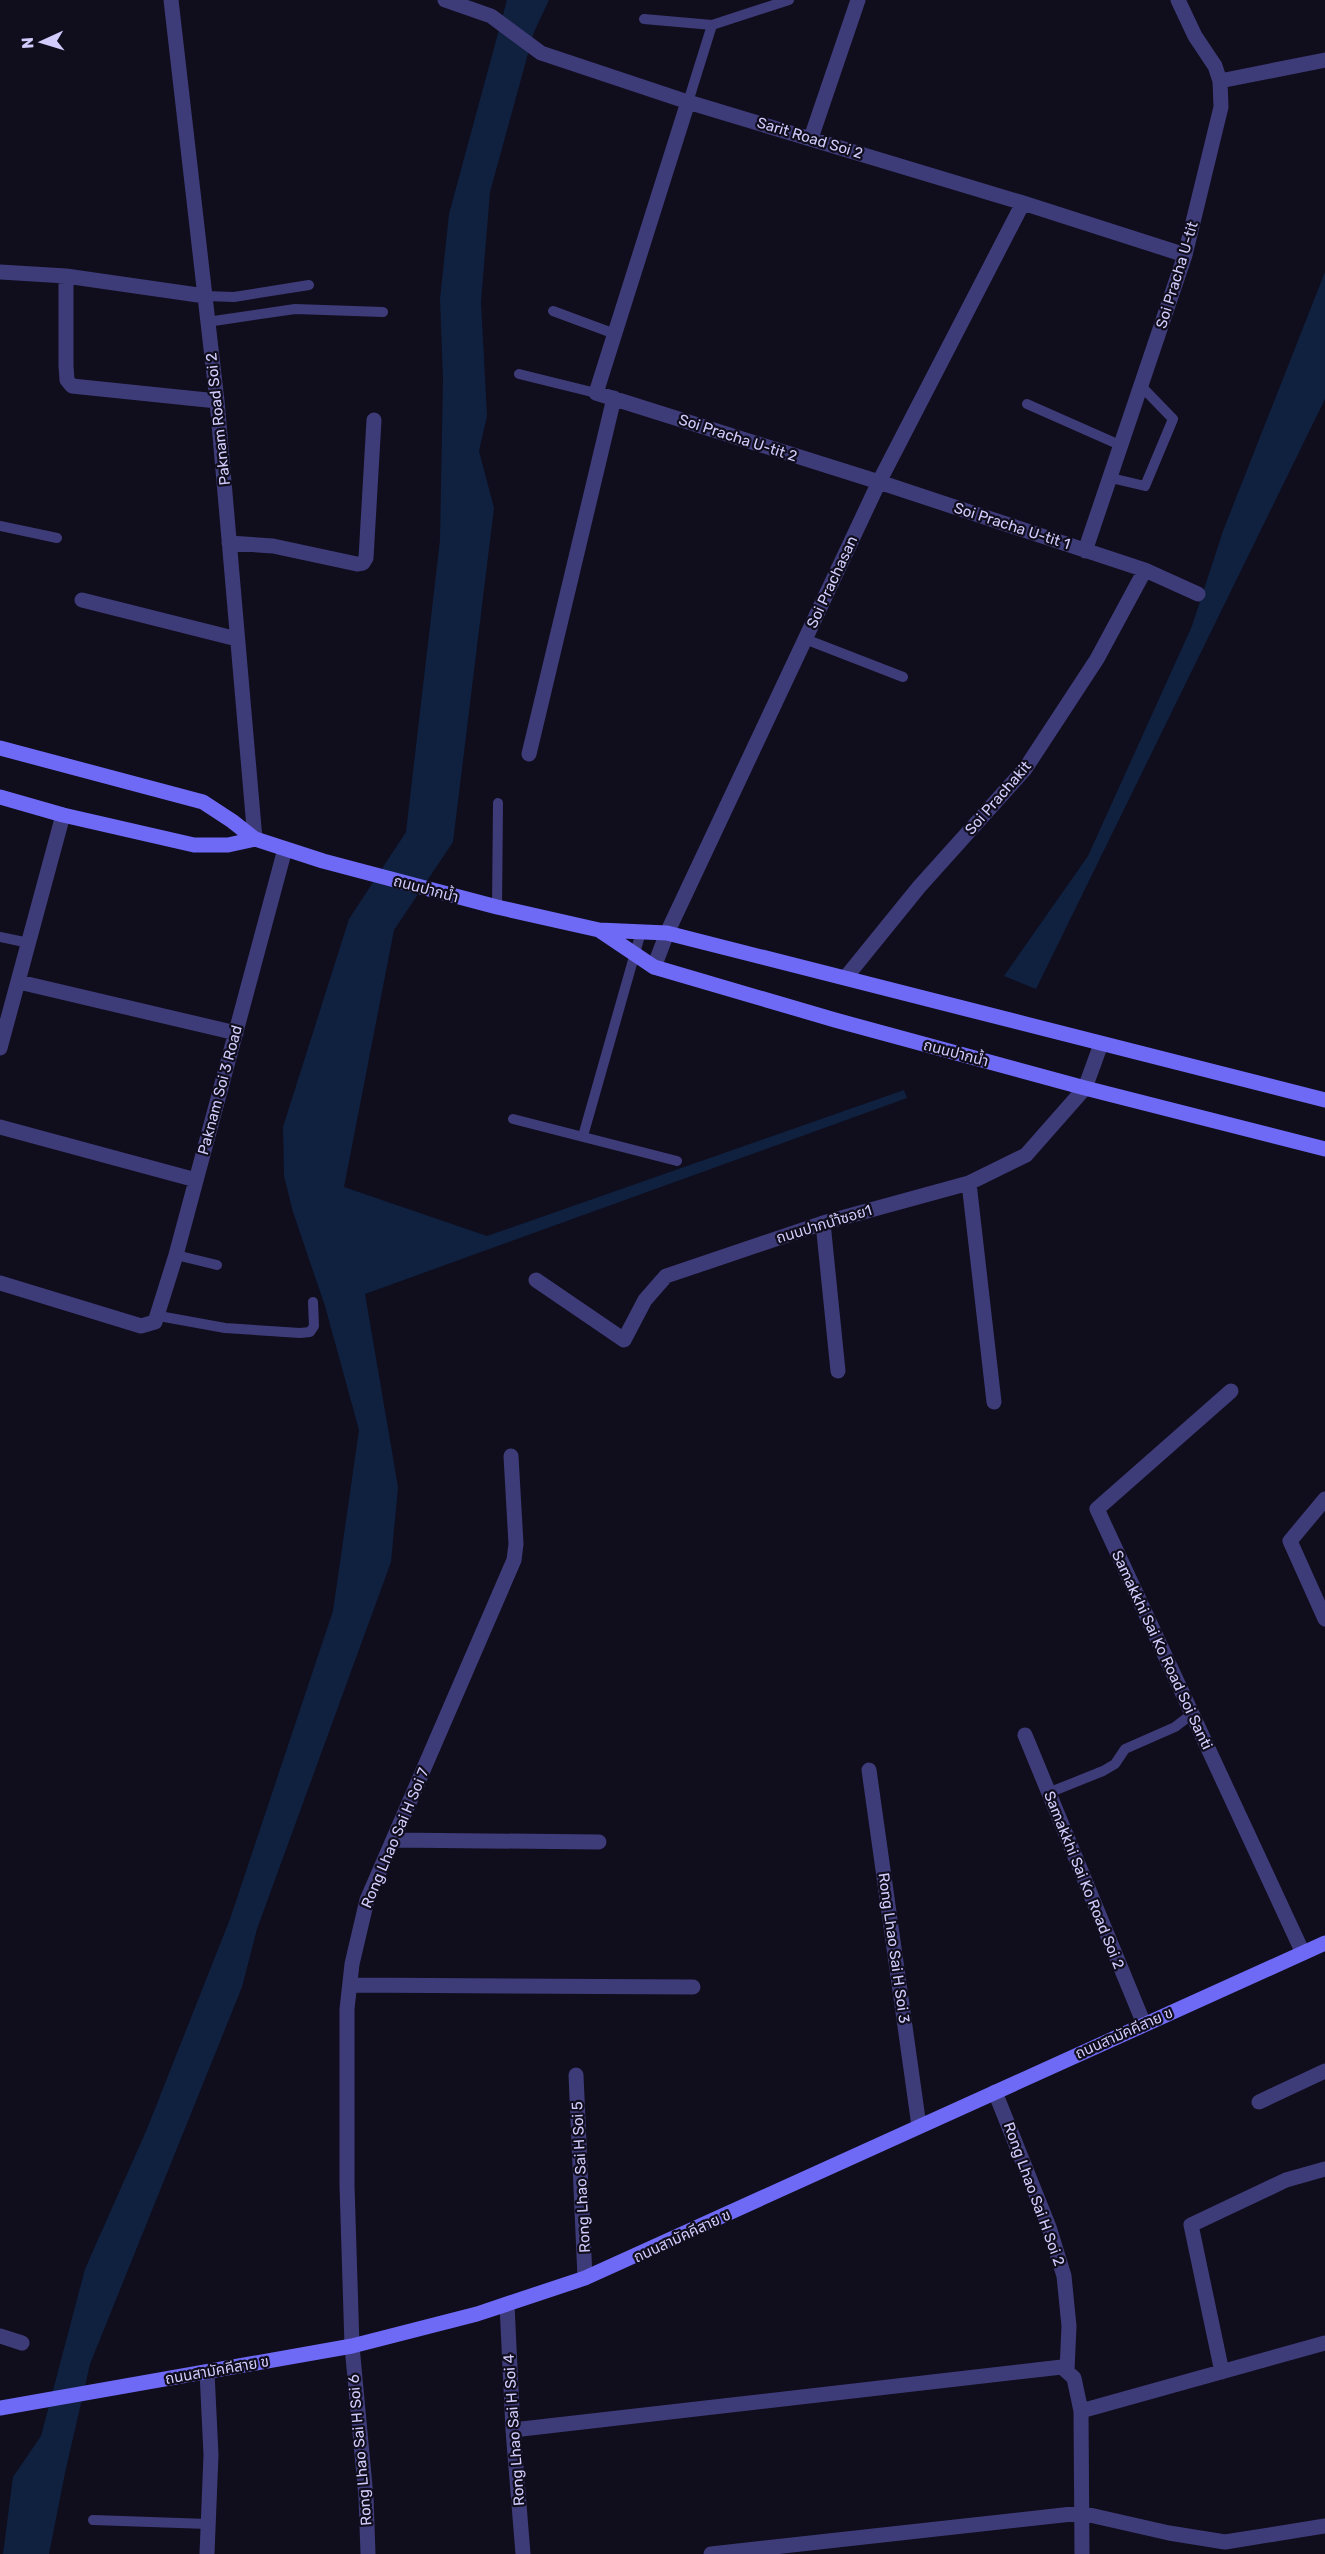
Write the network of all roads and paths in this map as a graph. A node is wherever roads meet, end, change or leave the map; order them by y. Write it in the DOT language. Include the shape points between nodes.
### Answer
graph roads {
  1 [pos="171,0"];
  2 [pos="446,0"];
  3 [pos="789,0"];
  4 [pos="858,0"];
  5 [pos="1178,0"];
  6 [pos="644,19"];
  7 [pos="712,25"];
  8 [pos="1325,60"];
  9 [pos="1220,81"];
  10 [pos="688,102"];
  11 [pos="811,138"];
  12 [pos="1023,203"];
  13 [pos="1185,255"];
  14 [pos="0,272"];
  15 [pos="66,276"];
  16 [pos="309,285"];
  17 [pos="204,296"];
  18 [pos="553,311"];
  19 [pos="383,312"];
  20 [pos="207,322"];
  21 [pos="615,334"];
  22 [pos="519,374"];
  23 [pos="1142,387"];
  24 [pos="596,393"];
  25 [pos="614,398"];
  26 [pos="217,401"];
  27 [pos="1027,404"];
  28 [pos="374,420"];
  29 [pos="1122,446"];
  30 [pos="1111,478"];
  31 [pos="879,482"];
  32 [pos="0,526"];
  33 [pos="57,538"];
  34 [pos="229,543"];
  35 [pos="1085,551"];
  36 [pos="1145,570"];
  37 [pos="1198,594"];
  38 [pos="82,600"];
  39 [pos="237,639"];
  40 [pos="806,639"];
  41 [pos="903,677"];
  42 [pos="0,748"];
  43 [pos="529,754"];
  44 [pos="0,797"];
  45 [pos="498,803"];
  46 [pos="63,815"];
  47 [pos="255,839"];
  48 [pos="285,849"];
  49 [pos="498,907"];
  50 [pos="599,930"];
  51 [pos="641,932"];
  52 [pos="667,933"];
  53 [pos="0,937"];
  54 [pos="29,943"];
  55 [pos="634,953"];
  56 [pos="654,967"];
  57 [pos="846,977"];
  58 [pos="19,982"];
  59 [pos="236,1033"];
  60 [pos="1101,1044"];
  61 [pos="0,1048"];
  62 [pos="1085,1088"];
  63 [pos="1325,1100"];
  64 [pos="513,1119"];
  65 [pos="0,1128"];
  66 [pos="583,1136"];
  67 [pos="1325,1149"];
  68 [pos="677,1161"];
  69 [pos="196,1180"];
  70 [pos="969,1183"];
  71 [pos="823,1223"];
  72 [pos="176,1255"];
  73 [pos="217,1265"];
  74 [pos="536,1280"];
  75 [pos="0,1283"];
  76 [pos="314,1302"];
  77 [pos="153,1321"];
  78 [pos="838,1371"];
  79 [pos="1231,1391"];
  80 [pos="994,1402"];
  81 [pos="511,1456"];
  82 [pos="1325,1499"];
  83 [pos="1325,1618"];
  84 [pos="1192,1714"];
  85 [pos="1025,1735"];
  86 [pos="869,1770"];
  87 [pos="1048,1793"];
  88 [pos="394,1840"];
  89 [pos="599,1842"];
  90 [pos="1325,1943"];
  91 [pos="1303,1953"];
  92 [pos="350,1985"];
  93 [pos="693,1987"];
  94 [pos="1144,2024"];
  95 [pos="1325,2070"];
  96 [pos="576,2075"];
  97 [pos="995,2092"];
  98 [pos="1258,2102"];
  99 [pos="919,2126"];
  100 [pos="1325,2169"];
  101 [pos="585,2278"];
  102 [pos="507,2306"];
  103 [pos="0,2336"];
  104 [pos="22,2343"];
  105 [pos="1325,2343"];
  106 [pos="352,2346"];
  107 [pos="1067,2370"];
  108 [pos="207,2372"];
  109 [pos="1222,2372"];
  110 [pos="0,2408"];
  111 [pos="1081,2411"];
  112 [pos="513,2430"];
  113 [pos="1081,2513"];
  114 [pos="93,2520"];
  115 [pos="208,2524"];
  116 [pos="1325,2526"];
  117 [pos="207,2554"];
  118 [pos="368,2554"];
  119 [pos="523,2554"];
  120 [pos="711,2554"];
  121 [pos="1082,2554"];
  1 -- 17 [label="street, Paknam Road Soi 2"];
  2 -- 10 [label="street, Sarit Road Soi 2" via="491,16 541,53"];
  3 -- 7 [label="lane"];
  4 -- 11 [label="street"];
  5 -- 9 [label="street, Soi Pracha U-tit"];
  6 -- 7 [label="lane"];
  7 -- 10 [label="lane"];
  8 -- 9 [label="street"];
  9 -- 13 [label="street, Soi Pracha U-tit" via="1221,107"];
  10 -- 11 [label="street, Sarit Road Soi 2"];
  10 -- 21 [label="street"];
  11 -- 12 [label="street, Sarit Road Soi 2"];
  12 -- 13 [label="street, Sarit Road Soi 2"];
  12 -- 31 [label="street, Soi Prachasan"];
  13 -- 23 [label="street, Soi Pracha U-tit"];
  14 -- 15 [label="street"];
  15 -- 17 [label="street"];
  15 -- 26 [label="street" via="66,366 67,380 72,386"];
  16 -- 17 [label="lane" via="234,297"];
  17 -- 20 [label="street, Paknam Road Soi 2"];
  18 -- 21 [label="lane"];
  19 -- 20 [label="lane" via="295,309"];
  20 -- 26 [label="street, Paknam Road Soi 2"];
  21 -- 24 [label="street"];
  22 -- 24 [label="lane"];
  23 -- 29 [label="street, Soi Pracha U-tit"];
  23 -- 30 [label="lane" via="1173,419 1145,486"];
  24 -- 25 [label="street, Soi Pracha U-tit 2"];
  25 -- 31 [label="street, Soi Pracha U-tit 2"];
  25 -- 43 [label="street"];
  26 -- 34 [label="street, Paknam Road Soi 2"];
  27 -- 29 [label="lane"];
  28 -- 34 [label="street" via="363,562 357,564 273,546"];
  29 -- 30 [label="street, Soi Pracha U-tit"];
  30 -- 35 [label="street, Soi Pracha U-tit"];
  31 -- 35 [label="street, Soi Pracha U-tit 1"];
  31 -- 40 [label="street, Soi Prachasan"];
  32 -- 33 [label="lane"];
  34 -- 39 [label="street, Paknam Road Soi 2"];
  35 -- 36 [label="street, Soi Pracha U-tit 1"];
  36 -- 37 [label="street, Soi Pracha U-tit 1"];
  36 -- 57 [label="street, Soi Prachakit" via="1098,659 1025,769 919,887"];
  38 -- 39 [label="street"];
  39 -- 47 [label="street, Paknam Road Soi 2"];
  40 -- 41 [label="lane"];
  40 -- 52 [label="street, Soi Prachasan"];
  42 -- 47 [label="street, ถนนปากน้ำ" via="203,802"];
  44 -- 46 [label="street, ถนนปากน้ำ"];
  45 -- 49 [label="lane"];
  46 -- 47 [label="street, ถนนปากน้ำ" via="194,845 228,845"];
  46 -- 54 [label="street"];
  47 -- 48 [label="street, ถนนปากน้ำ"];
  48 -- 49 [label="street, ถนนปากน้ำ"];
  48 -- 59 [label="street, Paknam Soi 3 Road"];
  49 -- 50 [label="street, ถนนปากน้ำ"];
  50 -- 51 [label="street, ถนนปากน้ำ"];
  50 -- 55 [label="street, ถนนปากน้ำ"];
  51 -- 52 [label="street, ถนนปากน้ำ"];
  51 -- 55 [label="lane"];
  52 -- 56 [label="street, Soi Prachasan"];
  52 -- 57 [label="street, ถนนปากน้ำ"];
  53 -- 54 [label="lane"];
  54 -- 58 [label="street"];
  55 -- 56 [label="street, ถนนปากน้ำ"];
  55 -- 66 [label="lane"];
  56 -- 62 [label="street, ถนนปากน้ำ"];
  57 -- 60 [label="street, ถนนปากน้ำ"];
  58 -- 59 [label="street"];
  58 -- 61 [label="street"];
  59 -- 69 [label="street, Paknam Soi 3 Road"];
  60 -- 62 [label="street, ถนนปากนำ้ซอย1"];
  60 -- 63 [label="street, ถนนปากน้ำ"];
  62 -- 67 [label="street, ถนนปากน้ำ"];
  62 -- 70 [label="street, ถนนปากนำ้ซอย1" via="1026,1155"];
  64 -- 66 [label="lane"];
  65 -- 69 [label="street"];
  66 -- 68 [label="lane"];
  69 -- 72 [label="street, Paknam Soi 3 Road"];
  70 -- 71 [label="street, ถนนปากนำ้ซอย1"];
  70 -- 80 [label="street"];
  71 -- 74 [label="street, ถนนปากนำ้ซอย1" via="666,1276 645,1300 624,1340"];
  71 -- 78 [label="street"];
  72 -- 73 [label="lane"];
  72 -- 77 [label="street, Paknam Soi 3 Road"];
  75 -- 77 [label="street"];
  76 -- 77 [label="lane" via="314,1326 310,1332"];
  79 -- 84 [label="street, Samakkhi Sai Ko Road Soi Santi" via="1097,1509"];
  81 -- 88 [label="street, Rong Lhao Sai H Soi 7" via="514,1560"];
  82 -- 83 [label="street" via="1290,1541"];
  84 -- 87 [label="lane" via="1176,1727 1125,1749 1109,1768"];
  84 -- 91 [label="street, Samakkhi Sai Ko Road Soi Santi"];
  85 -- 87 [label="street, Samakkhi Sai Ko Road Soi 2"];
  86 -- 99 [label="street, Rong Lhao Sai H Soi 3"];
  87 -- 94 [label="street, Samakkhi Sai Ko Road Soi 2"];
  88 -- 89 [label="street"];
  88 -- 92 [label="street, Rong Lhao Sai H Soi 7" via="367,1900"];
  90 -- 91 [label="street, ถนนสามัคคีสาย ข"];
  91 -- 94 [label="street, ถนนสามัคคีสาย ข"];
  92 -- 93 [label="street"];
  92 -- 106 [label="street, Rong Lhao Sai H Soi 7" via="346,2106"];
  94 -- 97 [label="street, ถนนสามัคคีสาย ข"];
  95 -- 98 [label="street"];
  96 -- 101 [label="street, Rong Lhao Sai H Soi 5"];
  97 -- 99 [label="street, ถนนสามัคคีสาย ข"];
  97 -- 107 [label="street, Rong Lhao Sai H Soi 2" via="1064,2276"];
  99 -- 101 [label="street, ถนนสามัคคีสาย ข"];
  100 -- 109 [label="street" via="1286,2181 1191,2225"];
  101 -- 102 [label="street, ถนนสามัคคีสาย ข"];
  102 -- 106 [label="street, ถนนสามัคคีสาย ข"];
  102 -- 112 [label="street, Rong Lhao Sai H Soi 4"];
  103 -- 104 [label="street"];
  105 -- 109 [label="street"];
  106 -- 108 [label="street, ถนนสามัคคีสาย ข"];
  106 -- 118 [label="street, Rong Lhao Sai H Soi 6"];
  107 -- 111 [label="street" via="1074,2378"];
  107 -- 112 [label="street" via="1058,2366"];
  108 -- 110 [label="street, ถนนสามัคคีสาย ข"];
  108 -- 115 [label="street" via="211,2455"];
  109 -- 111 [label="street"];
  111 -- 113 [label="street"];
  112 -- 119 [label="street, Rong Lhao Sai H Soi 4"];
  113 -- 116 [label="street" via="1226,2542"];
  113 -- 120 [label="street"];
  113 -- 121 [label="street"];
  114 -- 115 [label="lane"];
  115 -- 117 [label="street"];
}
